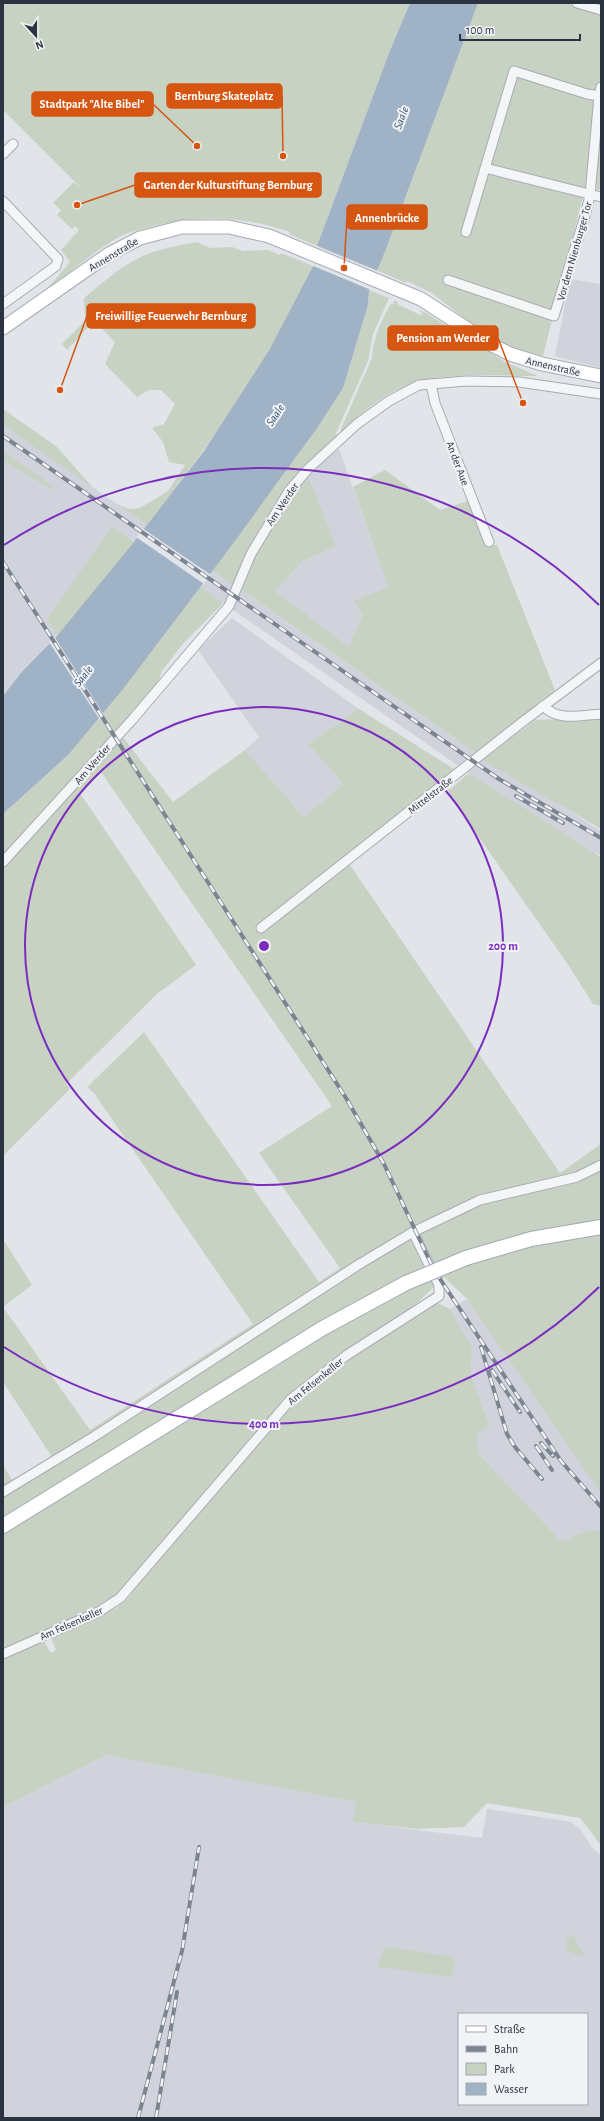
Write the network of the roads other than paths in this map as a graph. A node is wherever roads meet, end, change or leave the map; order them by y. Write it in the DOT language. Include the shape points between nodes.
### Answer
graph roads {
  1 [pos="577,3"];
  2 [pos="601,10"];
  3 [pos="601,87"];
  4 [pos="599,96"];
  5 [pos="13,144"];
  6 [pos="3,154"];
  7 [pos="485,168"];
  8 [pos="590,195"];
  9 [pos="601,197"];
  10 [pos="3,201"];
  11 [pos="466,232"];
  12 [pos="448,280"];
  13 [pos="3,304"];
  14 [pos="3,328"];
  15 [pos="601,376"];
  16 [pos="431,384"];
  17 [pos="601,394"];
  18 [pos="489,542"];
  19 [pos="601,663"];
  20 [pos="543,706"];
  21 [pos="601,714"];
  22 [pos="3,862"];
  23 [pos="261,928"];
  24 [pos="601,1165"];
  25 [pos="601,1227"];
  26 [pos="413,1232"];
  27 [pos="3,1492"];
  28 [pos="3,1526"];
  29 [pos="3,1654"];
  1 -- 2 [label="street"];
  3 -- 4 [label="street, Vor dem Nienburger Tor"];
  4 -- 7 [label="street" via="514,71"];
  4 -- 8 [label="street, Vor dem Nienburger Tor"];
  5 -- 6 [label="street"];
  7 -- 8 [label="street, Vor dem Nienburger Tor"];
  7 -- 11 [label="street"];
  8 -- 9 [label="street, Vor dem Nienburger Tor"];
  8 -- 12 [label="street, Vor dem Nienburger Tor" via="586,216 554,316"];
  10 -- 13 [label="street" via="58,259 56,266"];
  14 -- 15 [label="main road, Annenstraße" via="109,254 140,238 182,228 216,226 258,232 430,303 492,345 510,354 542,364"];
  16 -- 17 [label="street, Am Werder" via="466,381 519,382"];
  16 -- 18 [label="street, An der Aue" via="435,403"];
  16 -- 22 [label="street, Am Werder" via="419,385 374,410 308,469 289,491 251,554 229,606 64,796"];
  19 -- 20 [label="street, Mittelstraße"];
  20 -- 21 [label="street" via="553,714 562,716"];
  20 -- 23 [label="street, Mittelstraße"];
  24 -- 26 [label="street" via="577,1177 480,1200"];
  25 -- 28 [label="main road, bridge" via="531,1239 466,1258 406,1283 323,1328"];
  26 -- 27 [label="street"];
  26 -- 29 [label="street, Am Felsenkeller" via="439,1286 439,1296 347,1355 291,1399 120,1598 100,1611"];
}
